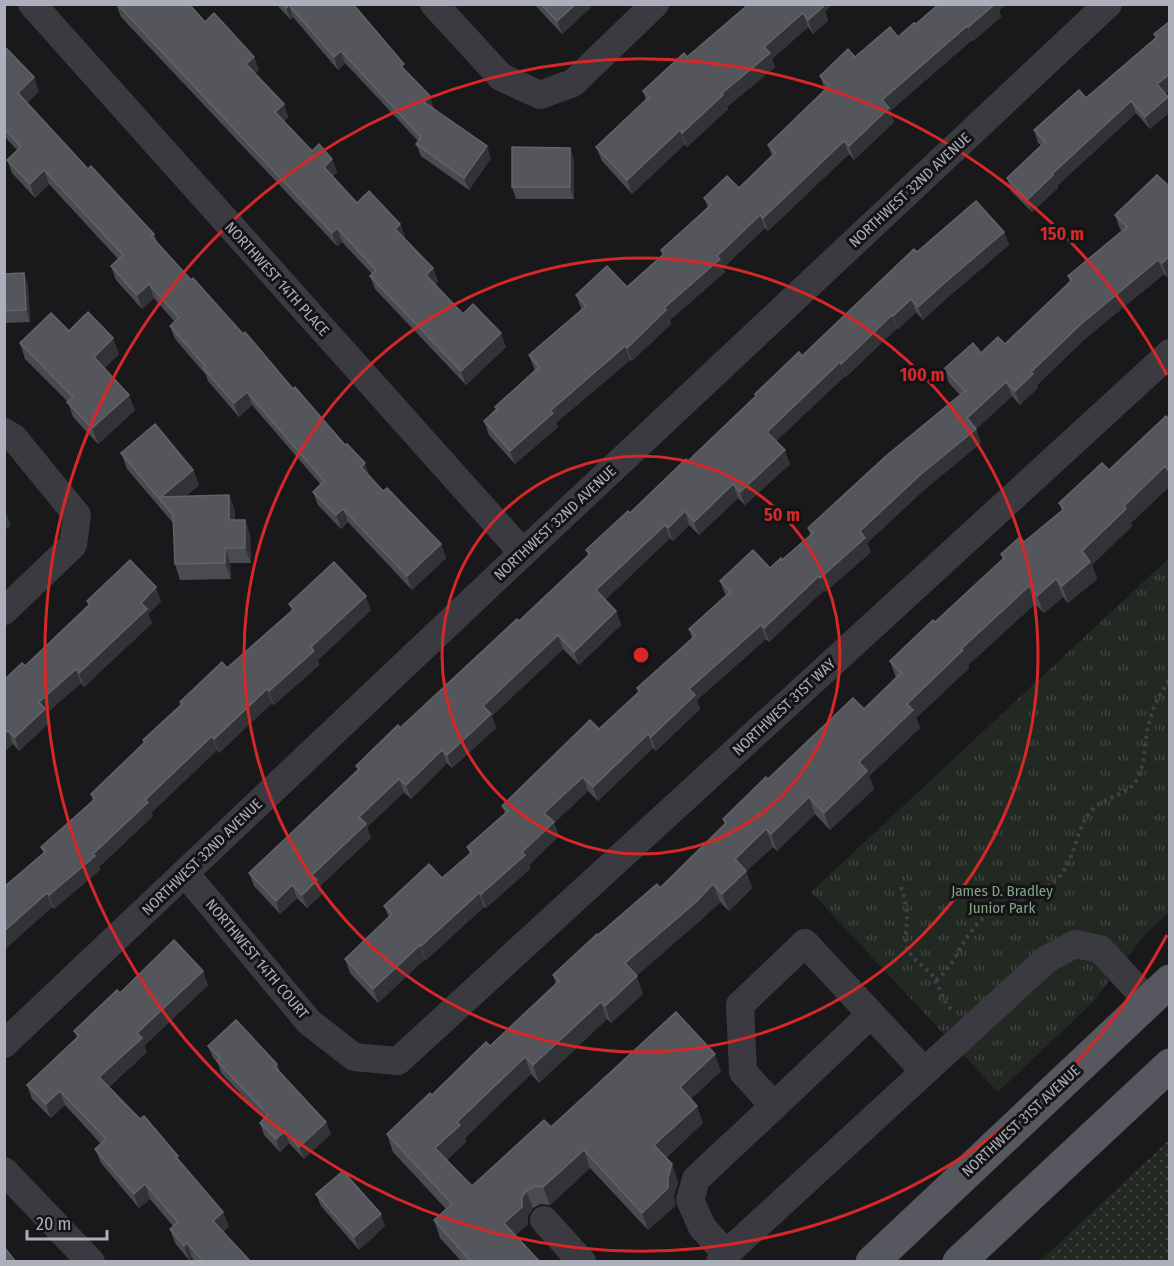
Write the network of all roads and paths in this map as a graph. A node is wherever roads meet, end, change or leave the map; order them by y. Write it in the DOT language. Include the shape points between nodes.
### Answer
graph roads {
  1 [pos="32,4"];
  2 [pos="434,4"];
  3 [pos="655,4"];
  4 [pos="1108,4"];
  5 [pos="1170,353"];
  6 [pos="4,432"];
  7 [pos="522,553"];
  8 [pos="4,611"];
  9 [pos="1170,680"];
  10 [pos="185,873"];
  11 [pos="901,887"];
  12 [pos="936,980"];
  13 [pos="1159,991"];
  14 [pos="955,1013"];
  15 [pos="871,1014"];
  16 [pos="4,1044"];
  17 [pos="398,1061"];
  18 [pos="1170,1065"];
  19 [pos="924,1071"];
  20 [pos="774,1106"];
  21 [pos="4,1171"];
  22 [pos="544,1220"];
  23 [pos="723,1258"];
  24 [pos="91,1262"];
  25 [pos="582,1262"];
  26 [pos="872,1262"];
  27 [pos="959,1262"];
  1 -- 7 [label="street, NORTHWEST 14TH PLACE"];
  2 -- 3 [label="street" via="501,76 540,95 573,83"];
  4 -- 7 [label="street, NORTHWEST 32ND AVENUE"];
  5 -- 17 [label="street, NORTHWEST 31ST WAY"];
  6 -- 8 [label="street" via="14,438 77,515 73,545"];
  7 -- 10 [label="street, NORTHWEST 32ND AVENUE"];
  9 -- 12 [label="path" via="1151,713 1143,766 1136,781 1126,792 1095,807 1085,818 1067,866 1055,880 1039,892 981,919 968,933 949,968"];
  10 -- 16 [label="street, NORTHWEST 32ND AVENUE"];
  10 -- 17 [label="street, NORTHWEST 14TH COURT" via="309,1022 354,1057"];
  11 -- 12 [label="path" via="907,946"];
  12 -- 14 [label="path"];
  13 -- 19 [label="street" via="1100,950 1075,944 1047,958"];
  13 -- 26 [label="main road, NORTHWEST 31ST AVENUE"];
  15 -- 19 [label="street"];
  15 -- 20 [label="street"];
  15 -- 20 [label="street" via="805,944 748,997 740,1005 743,1072"];
  18 -- 27 [label="main road"];
  19 -- 23 [label="street"];
  20 -- 23 [label="street" via="696,1179 690,1200"];
  21 -- 24 [label="street"];
  22 -- 25 [label="street"];
}
